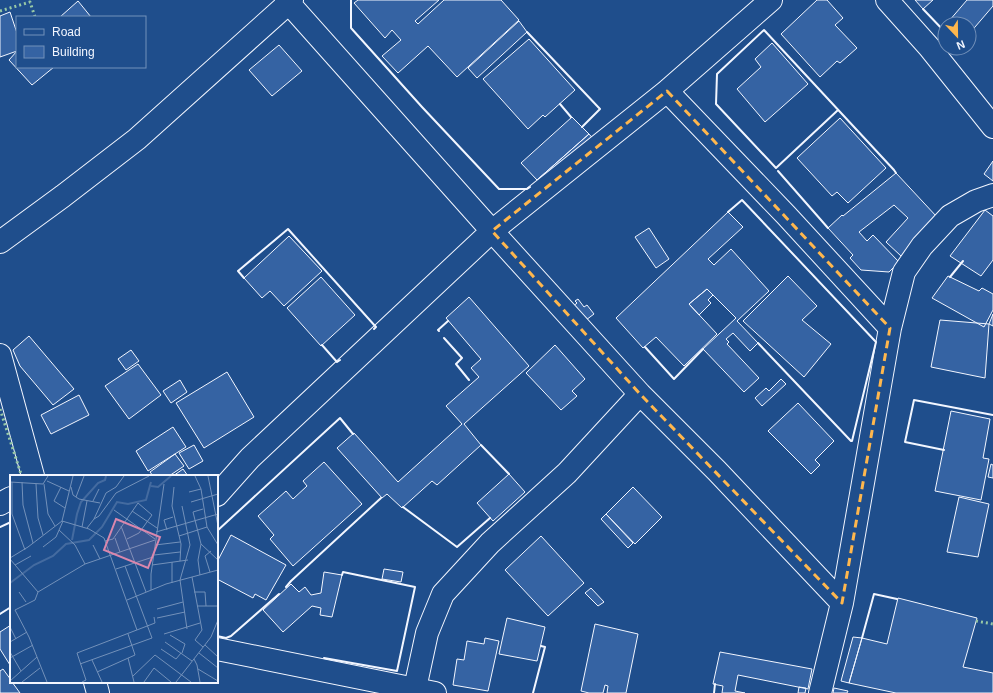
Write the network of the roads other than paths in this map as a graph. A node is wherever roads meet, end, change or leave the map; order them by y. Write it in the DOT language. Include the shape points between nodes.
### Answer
graph roads {
  1 [pos="771,0"];
  2 [pos="887,0"];
  3 [pos="289,1"];
  4 [pos="667,91"];
  5 [pos="993,127"];
  6 [pos="993,195"];
  7 [pos="492,231"];
  8 [pos="0,242"];
  9 [pos="890,328"];
  10 [pos="0,355"];
  11 [pos="640,394"];
  12 [pos="33,475"];
  13 [pos="218,495"];
  14 [pos="10,499"];
  15 [pos="0,504"];
  16 [pos="842,603"];
  17 [pos="218,649"];
  18 [pos="95,683"];
  19 [pos="421,692"];
  20 [pos="98,693"];
  21 [pos="820,693"];
  1 -- 4 [label="street"];
  2 -- 5 [label="street" via="929,47"];
  3 -- 7 [label="street"];
  3 -- 8 [label="street" via="137,140"];
  4 -- 7 [label="street"];
  4 -- 9 [label="street"];
  6 -- 9 [label="street" via="976,201 950,216 922,246 904,272"];
  7 -- 11 [label="street"];
  7 -- 13 [label="street" via="250,458"];
  9 -- 16 [label="street"];
  10 -- 12 [label="street"];
  11 -- 16 [label="street"];
  11 -- 19 [label="street" via="567,472 490,543 443,594 427,633"];
  14 -- 15 [label="street"];
  16 -- 21 [label="street"];
  17 -- 19 [label="street"];
  18 -- 20 [label="street"];
}
